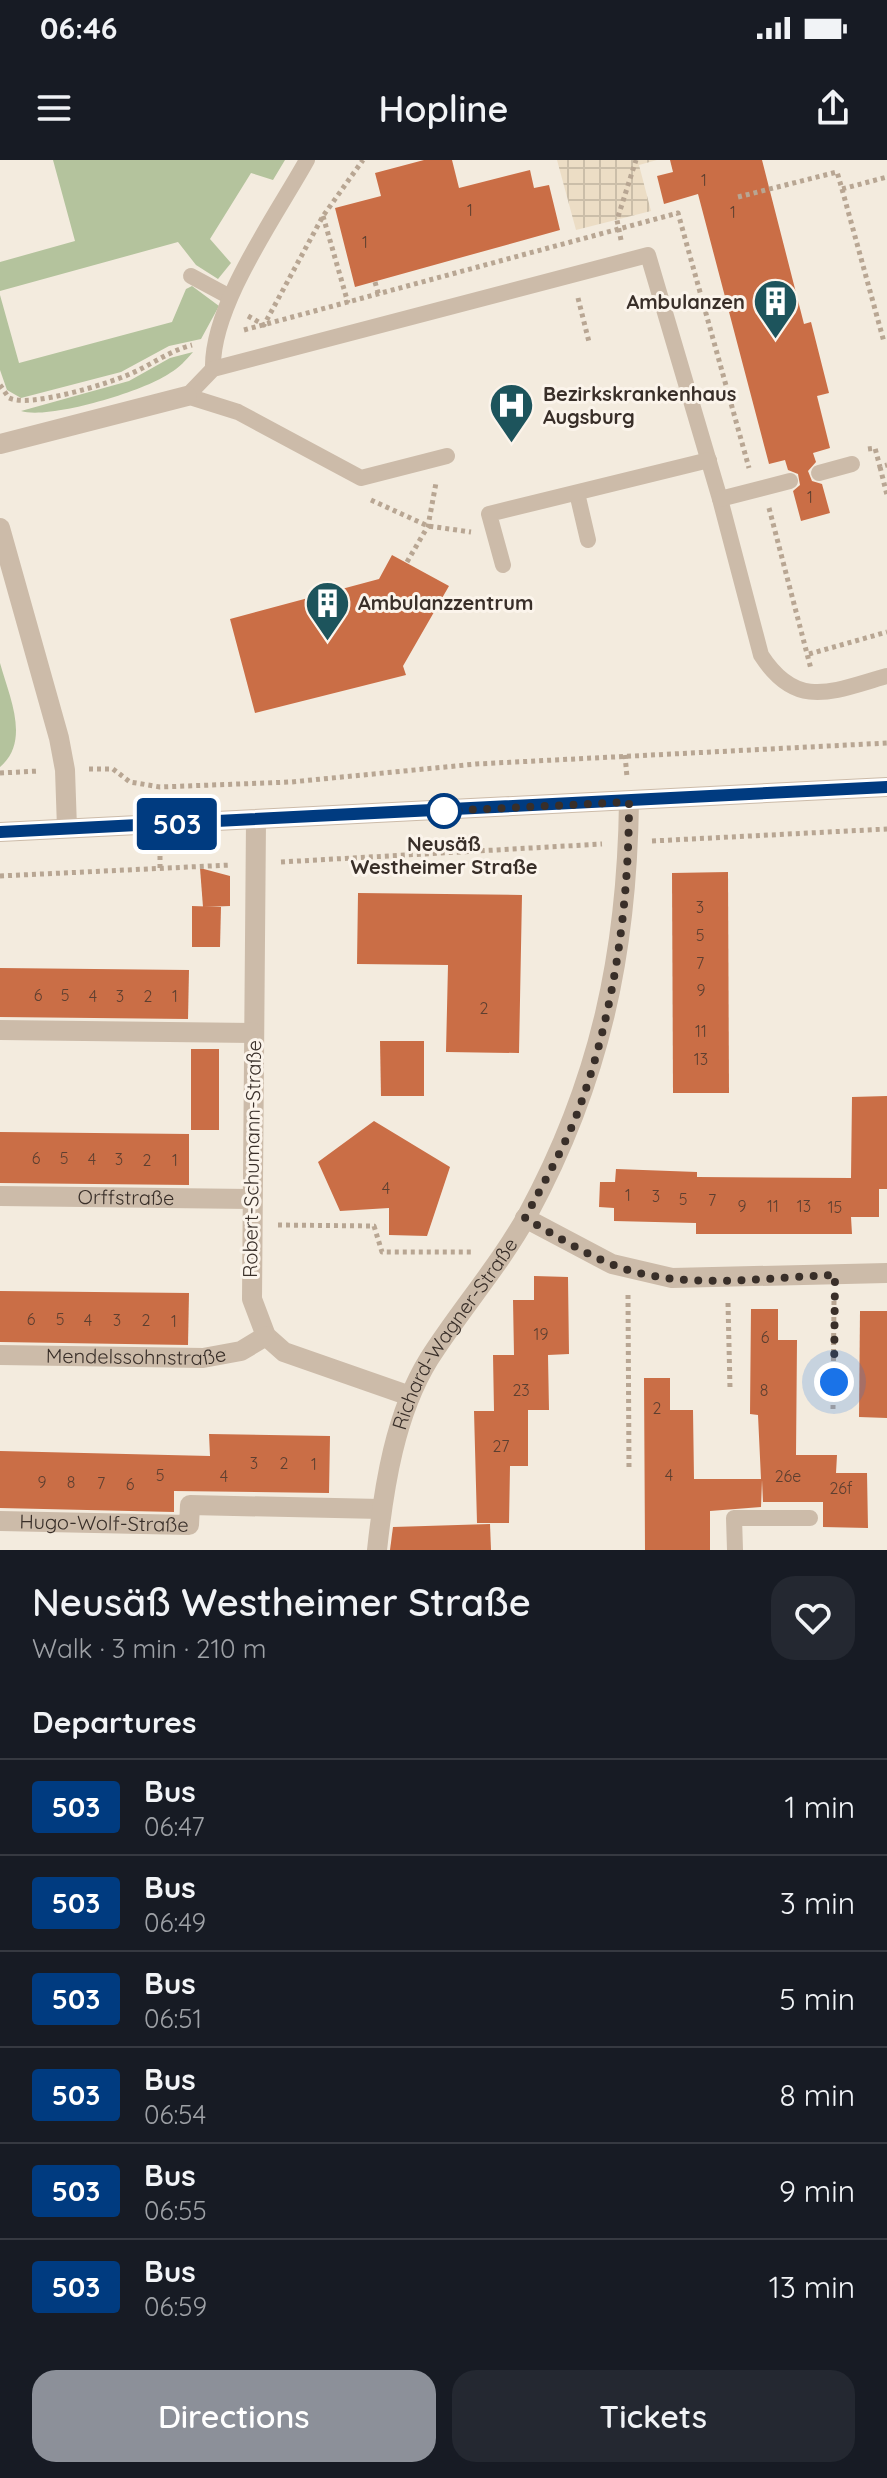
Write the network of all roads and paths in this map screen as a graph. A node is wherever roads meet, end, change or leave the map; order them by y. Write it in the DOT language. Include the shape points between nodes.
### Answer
graph roads {
  1 [pos="307,160"];
  2 [pos="363,160"];
  3 [pos="636,160"];
  4 [pos="887,177"];
  5 [pos="842,189"];
  6 [pos="738,197"];
  7 [pos="651,211"];
  8 [pos="323,216"];
  9 [pos="654,219"];
  10 [pos="576,230"];
  11 [pos="578,239"];
  12 [pos="627,260"];
  13 [pos="191,276"];
  14 [pos="229,301"];
  15 [pos="348,303"];
  16 [pos="884,342"];
  17 [pos="213,369"];
  18 [pos="187,396"];
  19 [pos="0,444"];
  20 [pos="447,456"];
  21 [pos="428,459"];
  22 [pos="709,460"];
  23 [pos="852,464"];
  24 [pos="880,467"];
  25 [pos="819,473"];
  26 [pos="790,481"];
  27 [pos="763,488"];
  28 [pos="577,493"];
  29 [pos="887,495"];
  30 [pos="720,499"];
  31 [pos="0,528"];
  32 [pos="588,540"];
  33 [pos="407,562"];
  34 [pos="503,565"];
  35 [pos="887,632"];
  36 [pos="809,654"];
  37 [pos="887,676"];
  38 [pos="813,694"];
  39 [pos="887,743"];
  40 [pos="65,770"];
  41 [pos="0,773"];
  42 [pos="887,787"];
  43 [pos="629,802"];
  44 [pos="256,821"];
  45 [pos="67,828"];
  46 [pos="887,829"];
  47 [pos="0,832"];
  48 [pos="628,842"];
  49 [pos="256,864"];
  50 [pos="0,876"];
  51 [pos="0,1030"];
  52 [pos="253,1033"];
  53 [pos="0,1196"];
  54 [pos="250,1199"];
  55 [pos="525,1218"];
  56 [pos="250,1224"];
  57 [pos="502,1253"];
  58 [pos="628,1270"];
  59 [pos="887,1273"];
  60 [pos="835,1275"];
  61 [pos="727,1278"];
  62 [pos="266,1336"];
  63 [pos="0,1355"];
  64 [pos="730,1388"];
  65 [pos="410,1396"];
  66 [pos="833,1409"];
  67 [pos="629,1469"];
  68 [pos="381,1509"];
  69 [pos="810,1518"];
  70 [pos="0,1521"];
  71 [pos="377,1550"];
  72 [pos="735,1550"];
  1 -- 14 [label="lane"];
  2 -- 8 [label="path"];
  3 -- 12 [label="path" via="617,220"];
  4 -- 5 [label="path"];
  5 -- 6 [label="path" via="837,172"];
  5 -- 16 [label="path"];
  7 -- 9 [label="path"];
  8 -- 14 [label="path" via="264,325"];
  8 -- 15 [label="path"];
  10 -- 11 [label="path"];
  12 -- 17 [label="lane"];
  12 -- 22 [label="lane" via="648,255"];
  13 -- 14 [label="lane"];
  14 -- 17 [label="lane" via="212,351"];
  17 -- 18 [label="lane"];
  18 -- 19 [label="street"];
  18 -- 21 [label="lane" via="238,412 361,478"];
  20 -- 21 [label="lane"];
  21 -- 33 [label="path" via="436,479 434,508"];
  22 -- 28 [label="lane"];
  22 -- 30 [label="lane"];
  23 -- 25 [label="lane"];
  24 -- 29 [label="path"];
  26 -- 27 [label="lane"];
  27 -- 30 [label="lane"];
  27 -- 36 [label="path"];
  28 -- 32 [label="lane"];
  28 -- 34 [label="lane" via="489,514"];
  30 -- 38 [label="lane" via="761,655 774,676"];
  31 -- 40 [label="street"];
  35 -- 36 [label="path"];
  36 -- 38 [label="path"];
  37 -- 38 [label="lane"];
  39 -- 40 [label="path" via="160,787 130,782 113,769"];
  40 -- 41 [label="path"];
  40 -- 45 [label="street"];
  42 -- 43 [label="street"];
  43 -- 44 [label="street"];
  43 -- 48 [label="street, Richard-Wagner-Straße"];
  44 -- 45 [label="street"];
  44 -- 49 [label="street, Robert-Schumann-Straße"];
  45 -- 47 [label="street"];
  46 -- 48 [label="path"];
  48 -- 49 [label="path"];
  48 -- 55 [label="street, Richard-Wagner-Straße" via="616,958 593,1067 576,1117"];
  49 -- 50 [label="path"];
  49 -- 52 [label="street, Robert-Schumann-Straße"];
  51 -- 52 [label="street"];
  52 -- 54 [label="street, Robert-Schumann-Straße"];
  53 -- 54 [label="street, Orffstraße"];
  54 -- 56 [label="street, Robert-Schumann-Straße"];
  55 -- 57 [label="street, Richard-Wagner-Straße"];
  55 -- 58 [label="street"];
  56 -- 57 [label="path" via="374,1226 382,1252"];
  56 -- 62 [label="street, Robert-Schumann-Straße" via="252,1299"];
  57 -- 65 [label="street, Richard-Wagner-Straße"];
  58 -- 61 [label="street" via="672,1278"];
  58 -- 67 [label="path"];
  59 -- 60 [label="street"];
  60 -- 61 [label="street"];
  60 -- 66 [label="path"];
  61 -- 64 [label="path"];
  62 -- 63 [label="street, Mendelssohnstraße" via="241,1351 203,1358"];
  62 -- 65 [label="street" via="302,1360"];
  65 -- 68 [label="street, Richard-Wagner-Straße"];
  68 -- 70 [label="street, Hugo-Wolf-Straße" via="190,1505 189,1525"];
  68 -- 71 [label="street, Richard-Wagner-Straße"];
  69 -- 72 [label="lane" via="734,1518"];
}
